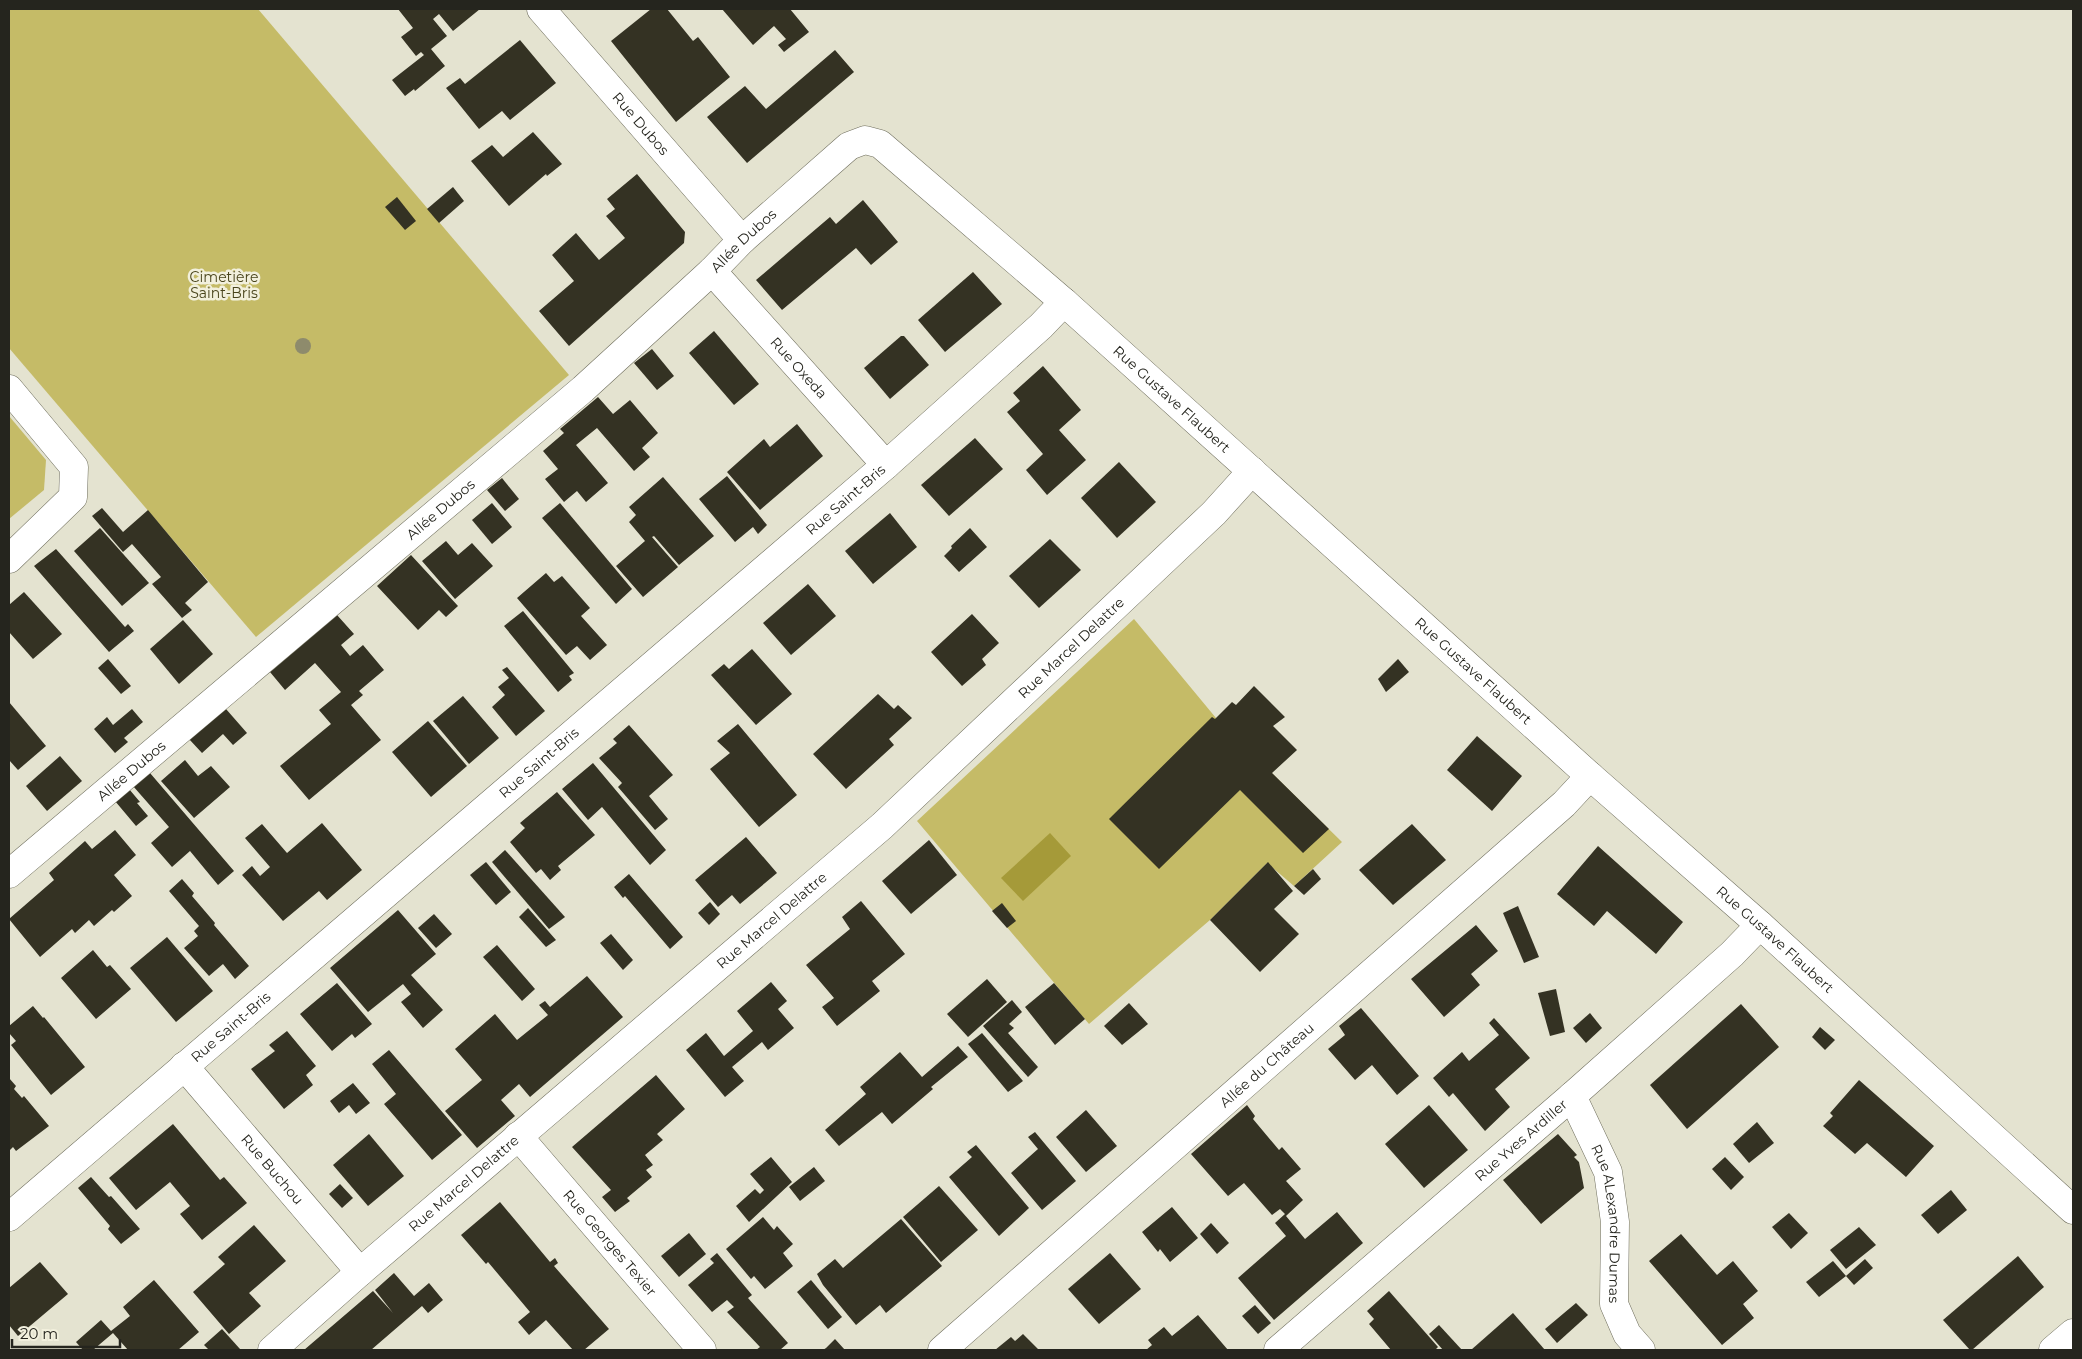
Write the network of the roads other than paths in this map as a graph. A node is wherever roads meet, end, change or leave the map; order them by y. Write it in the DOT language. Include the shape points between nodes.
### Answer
graph roads {
  1 [pos="541,9"];
  2 [pos="865,140"];
  3 [pos="742,240"];
  4 [pos="712,271"];
  5 [pos="1064,302"];
  6 [pos="9,389"];
  7 [pos="886,465"];
  8 [pos="1252,471"];
  9 [pos="9,558"];
  10 [pos="1590,776"];
  11 [pos="9,874"];
  12 [pos="1760,925"];
  13 [pos="184,1066"];
  14 [pos="1572,1096"];
  15 [pos="518,1136"];
  16 [pos="2073,1210"];
  17 [pos="9,1217"];
  18 [pos="360,1272"];
  19 [pos="2073,1333"];
  20 [pos="272,1350"];
  21 [pos="702,1350"];
  22 [pos="942,1350"];
  23 [pos="1278,1350"];
  24 [pos="1641,1350"];
  25 [pos="2053,1350"];
  1 -- 3 [label="street, Rue Dubos"];
  2 -- 3 [label="street, Allée Dubos" via="849,146"];
  2 -- 5 [label="street, Rue Gustave Flaubert" via="880,144"];
  3 -- 4 [label="street, Allée Dubos"];
  4 -- 7 [label="street, Rue Oxeda"];
  4 -- 11 [label="street, Allée Dubos" via="583,389"];
  5 -- 7 [label="street, Rue Saint-Bris"];
  5 -- 8 [label="street, Rue Gustave Flaubert"];
  6 -- 9 [label="street" via="74,466 73,497"];
  7 -- 13 [label="street, Rue Saint-Bris"];
  8 -- 10 [label="street, Rue Gustave Flaubert"];
  8 -- 15 [label="street, Rue Marcel Delattre" via="1214,513 882,826"];
  10 -- 12 [label="street, Rue Gustave Flaubert"];
  10 -- 22 [label="street, Allée du Château" via="1564,804"];
  12 -- 14 [label="street, Rue Yves Ardiller" via="1732,954"];
  12 -- 16 [label="street, Rue Gustave Flaubert"];
  13 -- 17 [label="street, Rue Saint-Bris"];
  13 -- 18 [label="street, Rue Buchou"];
  14 -- 23 [label="street, Rue Yves Ardiller"];
  14 -- 24 [label="street, Rue ALexandre Dumas" via="1608,1172 1615,1222 1614,1304 1627,1334"];
  15 -- 18 [label="street, Rue Marcel Delattre"];
  15 -- 21 [label="street, Rue Georges Texier"];
  18 -- 20 [label="street, Rue Marcel Delattre"];
  19 -- 25 [label="street"];
}
